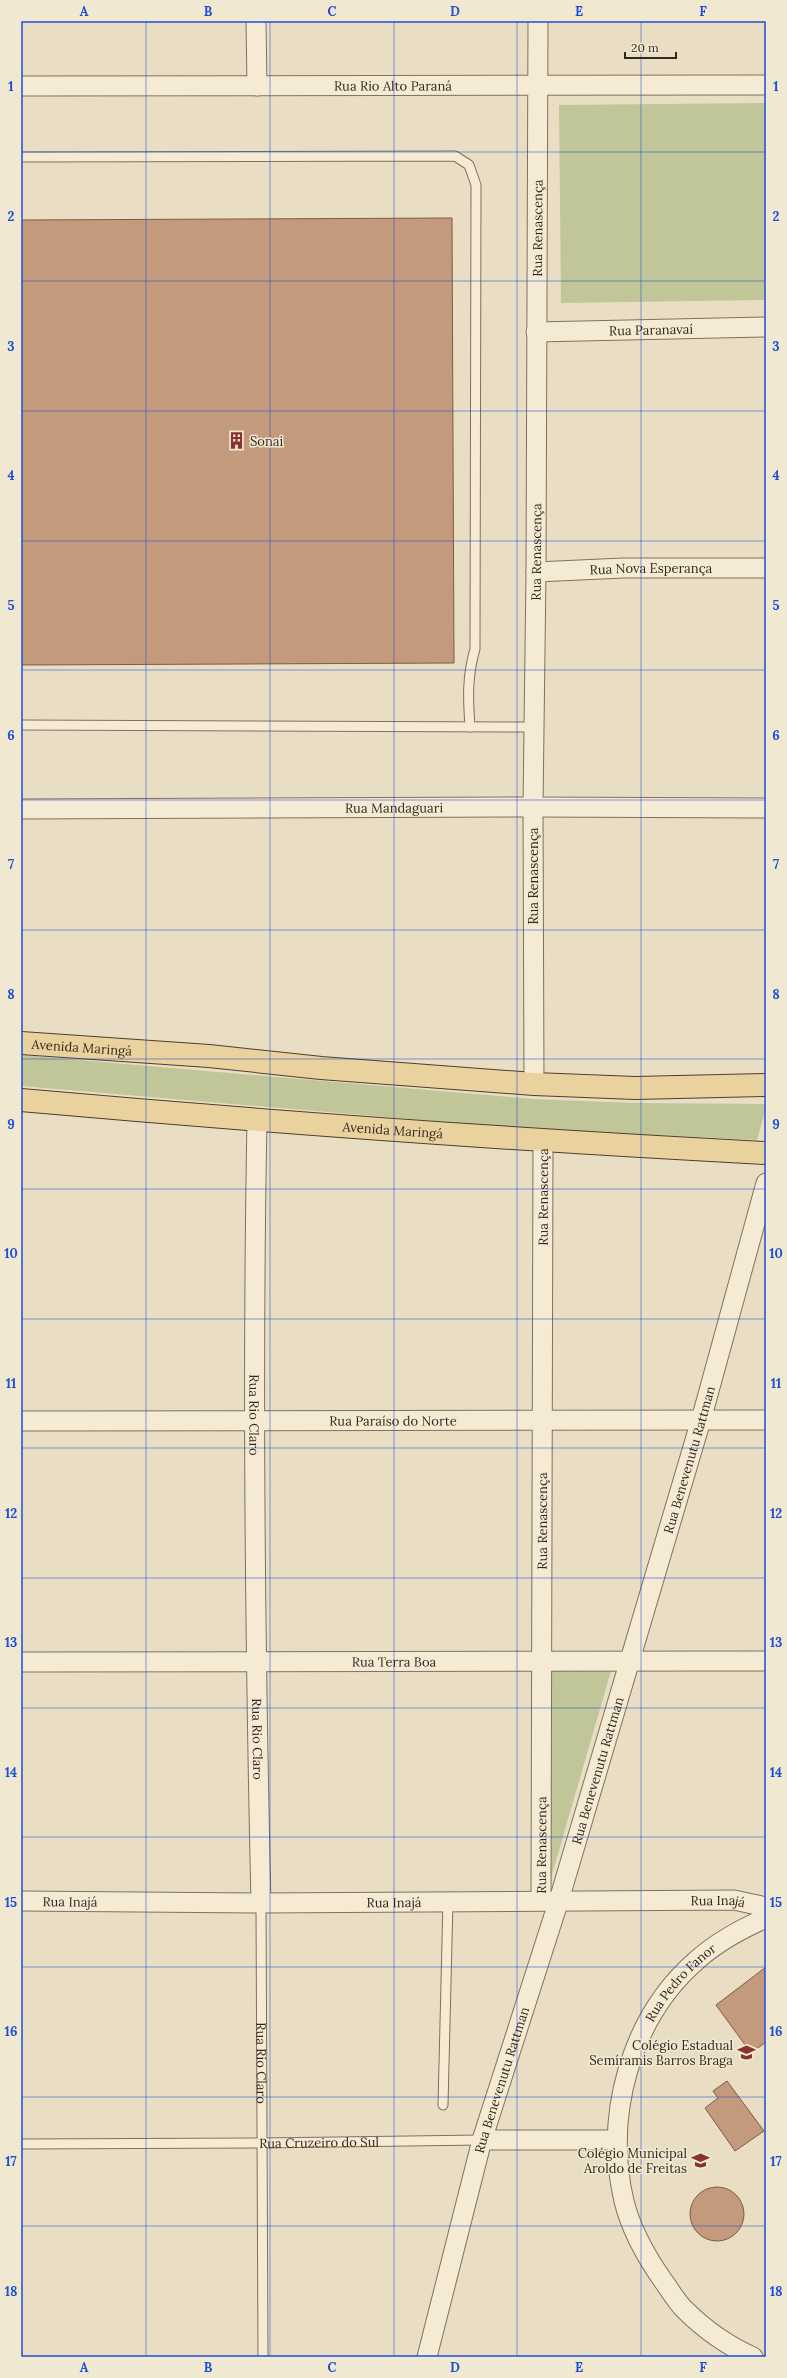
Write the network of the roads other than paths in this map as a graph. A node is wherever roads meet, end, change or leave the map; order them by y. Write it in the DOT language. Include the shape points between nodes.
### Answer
graph roads {
  1 [pos="256,21"];
  2 [pos="538,21"];
  3 [pos="21,86"];
  4 [pos="257,86"];
  5 [pos="537,86"];
  6 [pos="766,86"];
  7 [pos="21,158"];
  8 [pos="766,327"];
  9 [pos="536,332"];
  10 [pos="766,568"];
  11 [pos="536,572"];
  12 [pos="21,725"];
  13 [pos="470,727"];
  14 [pos="534,727"];
  15 [pos="533,807"];
  16 [pos="766,808"];
  17 [pos="21,809"];
  18 [pos="21,1044"];
  19 [pos="534,1084"];
  20 [pos="766,1085"];
  21 [pos="21,1100"];
  22 [pos="257,1121"];
  23 [pos="543,1141"];
  24 [pos="766,1153"];
  25 [pos="766,1183"];
  26 [pos="700,1420"];
  27 [pos="766,1420"];
  28 [pos="21,1421"];
  29 [pos="541,1421"];
  30 [pos="254,1422"];
  31 [pos="766,1661"];
  32 [pos="21,1662"];
  33 [pos="255,1662"];
  34 [pos="542,1662"];
  35 [pos="630,1662"];
  36 [pos="550,1900"];
  37 [pos="21,1901"];
  38 [pos="448,1901"];
  39 [pos="261,1903"];
  40 [pos="766,1907"];
  41 [pos="766,1918"];
  42 [pos="443,2105"];
  43 [pos="482,2140"];
  44 [pos="617,2140"];
  45 [pos="21,2144"];
  46 [pos="262,2144"];
  47 [pos="263,2357"];
  48 [pos="427,2357"];
  49 [pos="753,2357"];
  1 -- 4 [label="street"];
  2 -- 5 [label="street, Rua Renascença"];
  3 -- 4 [label="street, Rua Rio Alto Paraná"];
  4 -- 5 [label="street, Rua Rio Alto Paraná"];
  5 -- 6 [label="street, Rua Rio Alto Paraná"];
  5 -- 9 [label="street, Rua Renascença"];
  7 -- 13 [label="lane" via="455,156 469,165 476,185 475,641 467,686"];
  8 -- 9 [label="street, Rua Paranavaí"];
  9 -- 11 [label="street, Rua Renascença"];
  10 -- 11 [label="street, Rua Nova Esperança" via="623,568"];
  11 -- 14 [label="street, Rua Renascença"];
  12 -- 13 [label="lane"];
  13 -- 14 [label="lane"];
  14 -- 15 [label="street, Rua Renascença"];
  15 -- 16 [label="street, Rua Mandaguari"];
  15 -- 17 [label="street, Rua Mandaguari"];
  15 -- 19 [label="street, Rua Renascença"];
  18 -- 19 [label="main road, Avenida Maringá" via="209,1056 321,1068"];
  19 -- 20 [label="main road, Avenida Maringá" via="635,1088"];
  21 -- 22 [label="main road, Avenida Maringá"];
  22 -- 23 [label="main road, Avenida Maringá"];
  22 -- 30 [label="street, Rua Rio Claro"];
  23 -- 24 [label="main road, Avenida Maringá"];
  23 -- 29 [label="street, Rua Renascença"];
  25 -- 26 [label="street, Rua Benevenutu Rattman"];
  26 -- 27 [label="street, Rua Paraíso do Norte"];
  26 -- 29 [label="street, Rua Paraíso do Norte"];
  26 -- 35 [label="street, Rua Benevenutu Rattman"];
  28 -- 30 [label="street, Rua Paraíso do Norte"];
  29 -- 30 [label="street, Rua Paraíso do Norte"];
  29 -- 34 [label="street, Rua Renascença"];
  30 -- 33 [label="street, Rua Rio Claro"];
  31 -- 35 [label="street, Rua Terra Boa"];
  32 -- 33 [label="street, Rua Terra Boa"];
  33 -- 34 [label="street, Rua Terra Boa"];
  33 -- 39 [label="street, Rua Rio Claro"];
  34 -- 35 [label="street, Rua Terra Boa"];
  34 -- 36 [label="street, Rua Renascença"];
  35 -- 36 [label="street, Rua Benevenutu Rattman"];
  36 -- 38 [label="street, Rua Inajá"];
  36 -- 40 [label="street, Rua Inajá" via="734,1900"];
  36 -- 43 [label="street, Rua Benevenutu Rattman"];
  37 -- 39 [label="street, Rua Inajá"];
  38 -- 39 [label="street, Rua Inajá"];
  38 -- 42 [label="lane"];
  39 -- 46 [label="lane, Rua Rio Claro"];
  41 -- 44 [label="street, Rua Pedro Fanor" via="737,1931 696,1961 663,1998 633,2056 622,2090"];
  43 -- 44 [label="street, Rua Cruzeiro do Sul"];
  43 -- 46 [label="lane, Rua Cruzeiro do Sul"];
  43 -- 48 [label="street, Rua Benevenutu Rattman"];
  44 -- 49 [label="street, Rua Pedro Fanor" via="624,2201 647,2259 684,2308 731,2347"];
  45 -- 46 [label="lane, Rua Cruzeiro do Sul"];
  46 -- 47 [label="lane, Rua Rio Claro"];
}
